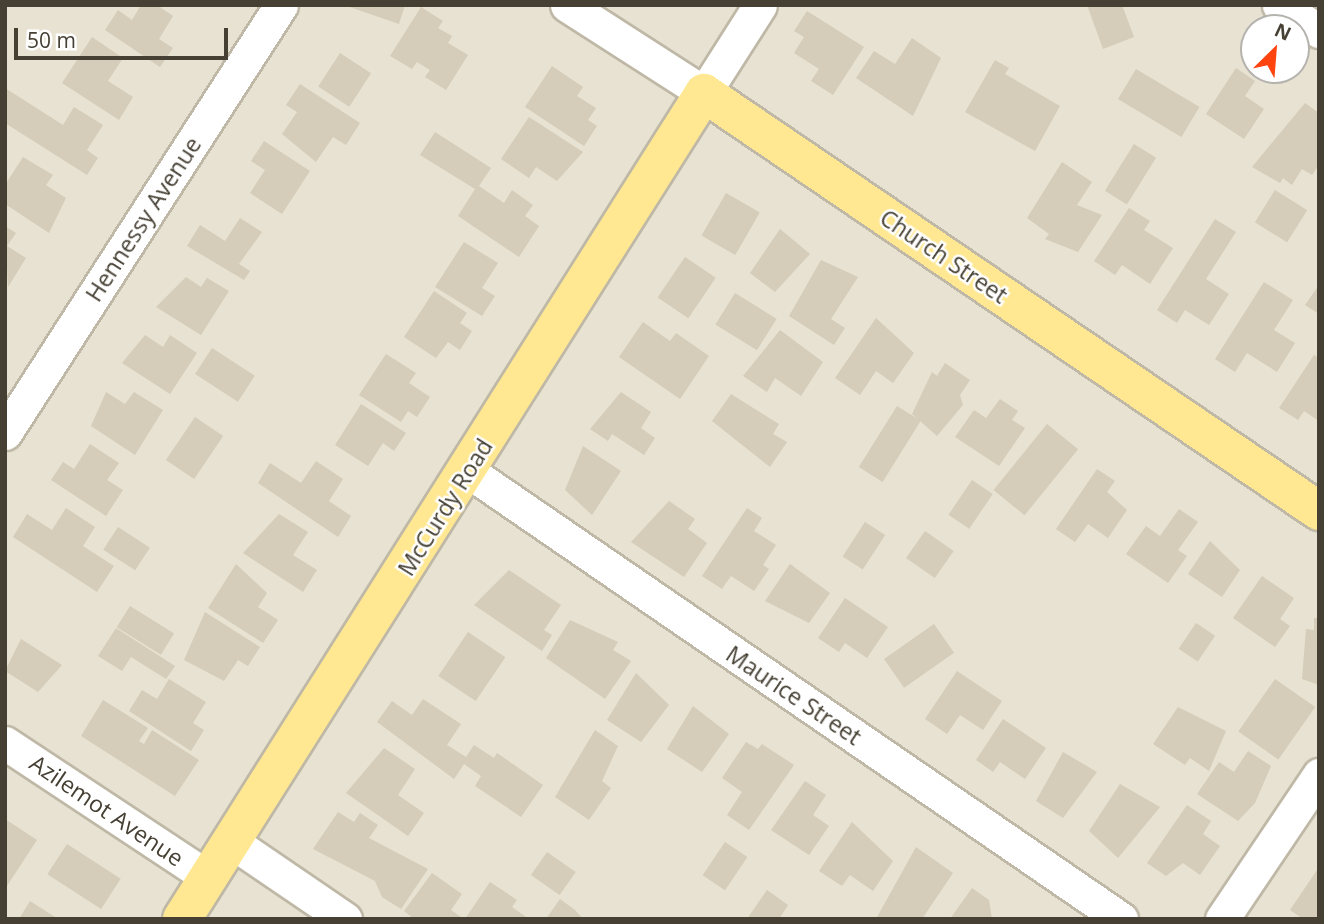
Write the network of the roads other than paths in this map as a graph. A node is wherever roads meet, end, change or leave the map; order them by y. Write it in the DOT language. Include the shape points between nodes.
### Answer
graph roads {
  1 [pos="281,5"];
  2 [pos="568,5"];
  3 [pos="760,5"];
  4 [pos="1279,5"];
  5 [pos="1319,32"];
  6 [pos="704,93"];
  7 [pos="5,433"];
  8 [pos="468,471"];
  9 [pos="1319,511"];
  10 [pos="5,743"];
  11 [pos="1319,775"];
  12 [pos="232,842"];
  13 [pos="209,878"];
  14 [pos="182,919"];
  15 [pos="345,919"];
  16 [pos="1121,919"];
  17 [pos="1222,919"];
  1 -- 7 [label="street, Hennessy Avenue"];
  2 -- 6 [label="street, Church Street"];
  3 -- 6 [label="street"];
  4 -- 5 [label="street"];
  6 -- 8 [label="main road, McCurdy Road"];
  6 -- 9 [label="main road, Church Street"];
  8 -- 12 [label="main road, McCurdy Road"];
  8 -- 16 [label="street, Maurice Street"];
  10 -- 13 [label="street, Azilemot Avenue"];
  11 -- 17 [label="street"];
  12 -- 13 [label="main road, McCurdy Road"];
  12 -- 15 [label="street"];
  13 -- 14 [label="main road, McCurdy Road"];
}
